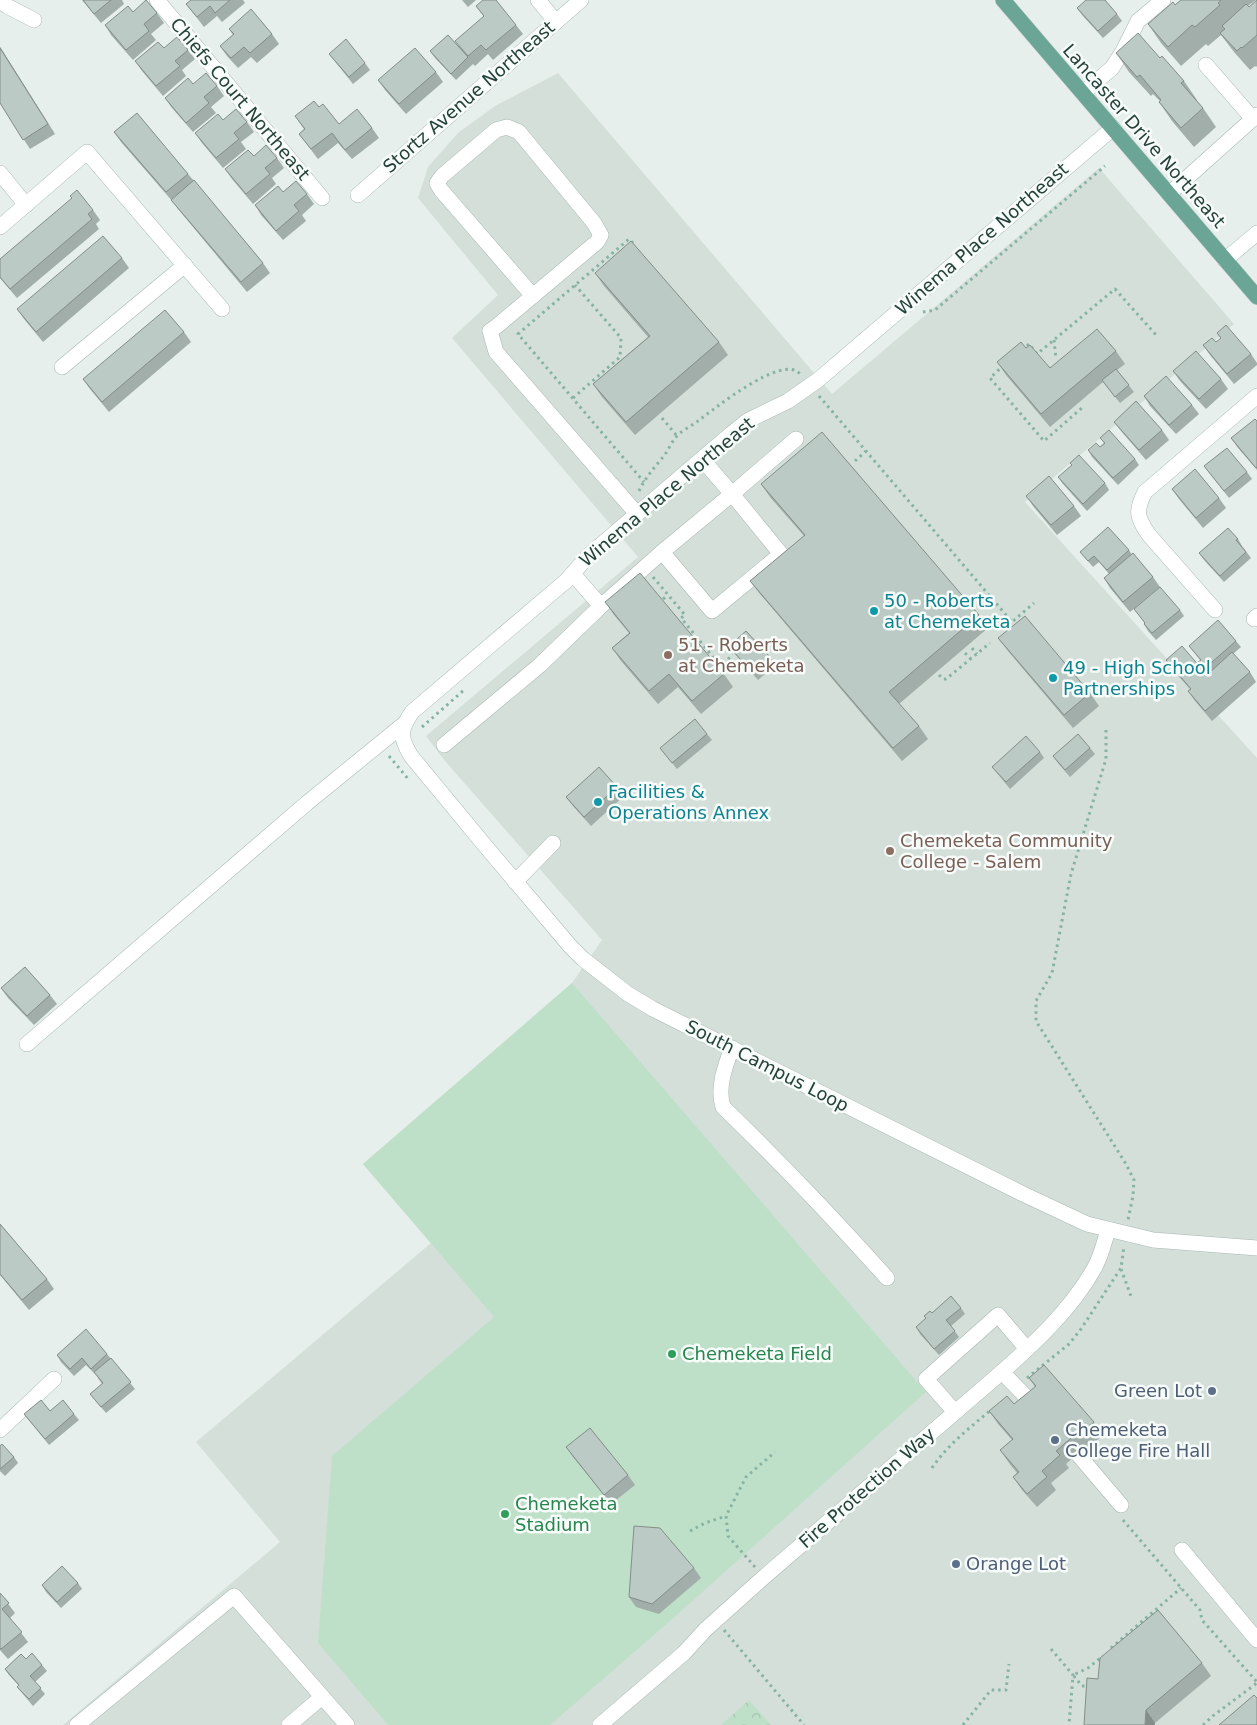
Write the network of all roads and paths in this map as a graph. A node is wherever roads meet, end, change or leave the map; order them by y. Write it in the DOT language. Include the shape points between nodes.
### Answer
graph roads {
  1 [pos="157,0"];
  2 [pos="538,0"];
  3 [pos="581,0"];
  4 [pos="1003,0"];
  5 [pos="1163,0"];
  6 [pos="0,1"];
  7 [pos="34,20"];
  8 [pos="556,22"];
  9 [pos="1206,65"];
  10 [pos="1083,93"];
  11 [pos="1255,117"];
  12 [pos="1113,128"];
  13 [pos="1105,166"];
  14 [pos="0,174"];
  15 [pos="1169,194"];
  16 [pos="358,195"];
  17 [pos="322,198"];
  18 [pos="26,205"];
  19 [pos="0,227"];
  20 [pos="1257,233"];
  21 [pos="638,249"];
  22 [pos="1225,260"];
  23 [pos="185,265"];
  24 [pos="575,285"];
  25 [pos="533,296"];
  26 [pos="1257,297"];
  27 [pos="222,309"];
  28 [pos="917,317"];
  29 [pos="1157,336"];
  30 [pos="1054,340"];
  31 [pos="1016,355"];
  32 [pos="1056,359"];
  33 [pos="1010,361"];
  34 [pos="62,367"];
  35 [pos="603,372"];
  36 [pos="606,376"];
  37 [pos="810,386"];
  38 [pos="826,393"];
  39 [pos="1257,396"];
  40 [pos="820,397"];
  41 [pos="573,398"];
  42 [pos="813,403"];
  43 [pos="1083,407"];
  44 [pos="662,418"];
  45 [pos="677,436"];
  46 [pos="796,439"];
  47 [pos="866,451"];
  48 [pos="702,459"];
  49 [pos="854,461"];
  50 [pos="644,482"];
  51 [pos="639,492"];
  52 [pos="732,494"];
  53 [pos="637,514"];
  54 [pos="662,552"];
  55 [pos="644,568"];
  56 [pos="573,574"];
  57 [pos="658,584"];
  58 [pos="654,587"];
  59 [pos="668,595"];
  60 [pos="663,599"];
  61 [pos="1034,603"];
  62 [pos="601,606"];
  63 [pos="1216,610"];
  64 [pos="990,643"];
  65 [pos="972,648"];
  66 [pos="965,652"];
  67 [pos="732,654"];
  68 [pos="977,654"];
  69 [pos="971,659"];
  70 [pos="939,675"];
  71 [pos="470,684"];
  72 [pos="408,718"];
  73 [pos="1106,730"];
  74 [pos="403,743"];
  75 [pos="444,745"];
  76 [pos="414,786"];
  77 [pos="553,843"];
  78 [pos="515,882"];
  79 [pos="27,1044"];
  80 [pos="732,1048"];
  81 [pos="1119,1217"];
  82 [pos="1129,1219"];
  83 [pos="1108,1230"];
  84 [pos="1125,1234"];
  85 [pos="1257,1248"];
  86 [pos="1121,1268"];
  87 [pos="888,1278"];
  88 [pos="1132,1299"];
  89 [pos="1027,1349"];
  90 [pos="1002,1372"];
  91 [pos="54,1379"];
  92 [pos="955,1412"];
  93 [pos="0,1430"];
  94 [pos="775,1452"];
  95 [pos="1121,1511"];
  96 [pos="726,1516"];
  97 [pos="690,1531"];
  98 [pos="1182,1550"];
  99 [pos="764,1577"];
  100 [pos="1180,1588"];
  101 [pos="716,1620"];
  102 [pos="1257,1640"];
  103 [pos="1051,1649"];
  104 [pos="1009,1664"];
  105 [pos="1073,1675"];
  106 [pos="1257,1683"];
  107 [pos="1096,1686"];
  108 [pos="322,1697"];
  109 [pos="77,1725"];
  110 [pos="289,1725"];
  111 [pos="347,1725"];
  112 [pos="600,1725"];
  113 [pos="804,1725"];
  114 [pos="963,1725"];
  115 [pos="1069,1725"];
  116 [pos="1203,1725"];
  1 -- 17 [label="street, Chiefs Court Northeast"];
  2 -- 8 [label="street"];
  3 -- 8 [label="street, Stortz Avenue Northeast"];
  4 -- 10 [label="main road, Lancaster Drive Northeast"];
  5 -- 10 [label="street" via="1138,21 1112,68"];
  6 -- 7 [label="street"];
  8 -- 16 [label="street, Stortz Avenue Northeast"];
  9 -- 11 [label="street"];
  10 -- 12 [label="main road, Lancaster Drive Northeast"];
  11 -- 15 [label="street"];
  12 -- 15 [label="main road, Lancaster Drive Northeast"];
  12 -- 37 [label="street, Winema Place Northeast"];
  13 -- 28 [label="path" via="935,310"];
  14 -- 18 [label="street"];
  15 -- 22 [label="main road, Lancaster Drive Northeast"];
  18 -- 19 [label="street"];
  18 -- 23 [label="street" via="87,152"];
  20 -- 22 [label="street"];
  21 -- 24 [label="path" via="629,239"];
  22 -- 26 [label="main road, Lancaster Drive Northeast"];
  23 -- 27 [label="street"];
  23 -- 34 [label="street"];
  24 -- 35 [label="path" via="621,338 620,357"];
  24 -- 41 [label="path" via="518,334"];
  25 -- 25 [label="street" via="597,242 601,234 519,132 507,127 496,130 438,183"];
  25 -- 53 [label="street" via="490,331 496,352"];
  29 -- 30 [label="path" via="1115,289"];
  30 -- 31 [label="path" via="1037,354 1029,344"];
  30 -- 32 [label="path"];
  33 -- 43 [label="path" via="990,378 1044,441"];
  35 -- 36 [label="path"];
  35 -- 41 [label="path"];
  37 -- 40 [label="path"];
  37 -- 45 [label="path" via="793,368 769,375 742,389"];
  37 -- 48 [label="street, Winema Place Northeast" via="747,421"];
  38 -- 40 [label="path"];
  39 -- 63 [label="street" via="1145,492 1139,502 1140,522 1149,535"];
  40 -- 42 [label="path"];
  40 -- 47 [label="path"];
  41 -- 50 [label="path"];
  44 -- 45 [label="path"];
  45 -- 50 [label="path"];
  46 -- 52 [label="street"];
  47 -- 49 [label="path"];
  47 -- 61 [label="path" via="1012,622"];
  48 -- 52 [label="street"];
  48 -- 53 [label="street, Winema Place Northeast"];
  50 -- 51 [label="path"];
  52 -- 54 [label="street"];
  52 -- 54 [label="street" via="781,554 712,611"];
  53 -- 56 [label="street, Winema Place Northeast" via="589,555"];
  54 -- 55 [label="street"];
  55 -- 57 [label="path"];
  55 -- 62 [label="street"];
  56 -- 62 [label="street"];
  56 -- 72 [label="street, Winema Place Northeast"];
  57 -- 58 [label="path"];
  57 -- 59 [label="path"];
  59 -- 60 [label="path"];
  59 -- 67 [label="path" via="685,615 681,618 722,668"];
  62 -- 75 [label="street" via="540,665"];
  64 -- 68 [label="path"];
  65 -- 68 [label="path"];
  66 -- 69 [label="path"];
  68 -- 69 [label="path"];
  69 -- 70 [label="path" via="946,679"];
  71 -- 74 [label="path"];
  72 -- 74 [label="street" via="402,733"];
  72 -- 79 [label="street, Winema Place Northeast"];
  73 -- 82 [label="path" via="1106,758 1071,874 1052,973 1036,1001 1036,1021 1134,1180"];
  74 -- 76 [label="path" via="389,756"];
  74 -- 78 [label="street, South Campus Loop"];
  77 -- 78 [label="street"];
  78 -- 80 [label="street, South Campus Loop" via="583,959 628,994"];
  80 -- 83 [label="street, South Campus Loop" via="1029,1197 1087,1224"];
  80 -- 87 [label="street" via="721,1089 723,1107"];
  81 -- 82 [label="path"];
  82 -- 84 [label="path"];
  83 -- 84 [label="street, South Campus Loop"];
  83 -- 89 [label="street, Fire Protection Way" via="1096,1266 1079,1292"];
  84 -- 85 [label="street, South Campus Loop" via="1153,1240"];
  86 -- 88 [label="path"];
  89 -- 90 [label="street, Fire Protection Way"];
  89 -- 92 [label="street" via="998,1315 926,1379"];
  90 -- 92 [label="street, Fire Protection Way"];
  90 -- 95 [label="street" via="1051,1423"];
  91 -- 93 [label="street"];
  92 -- 99 [label="street, Fire Protection Way"];
  94 -- 96 [label="path" via="746,1477"];
  95 -- 100 [label="path"];
  96 -- 97 [label="path"];
  96 -- 99 [label="path" via="728,1536"];
  98 -- 102 [label="street"];
  99 -- 101 [label="street, Fire Protection Way"];
  100 -- 105 [label="path" via="1088,1668"];
  100 -- 106 [label="path" via="1200,1610 1202,1620"];
  101 -- 112 [label="street, Fire Protection Way" via="684,1653"];
  101 -- 113 [label="path"];
  103 -- 105 [label="path"];
  104 -- 114 [label="path" via="1006,1690 991,1690"];
  105 -- 107 [label="path" via="1082,1686"];
  105 -- 115 [label="path"];
  106 -- 116 [label="path"];
  108 -- 109 [label="street" via="234,1596"];
  108 -- 110 [label="street"];
  108 -- 111 [label="street"];
}
